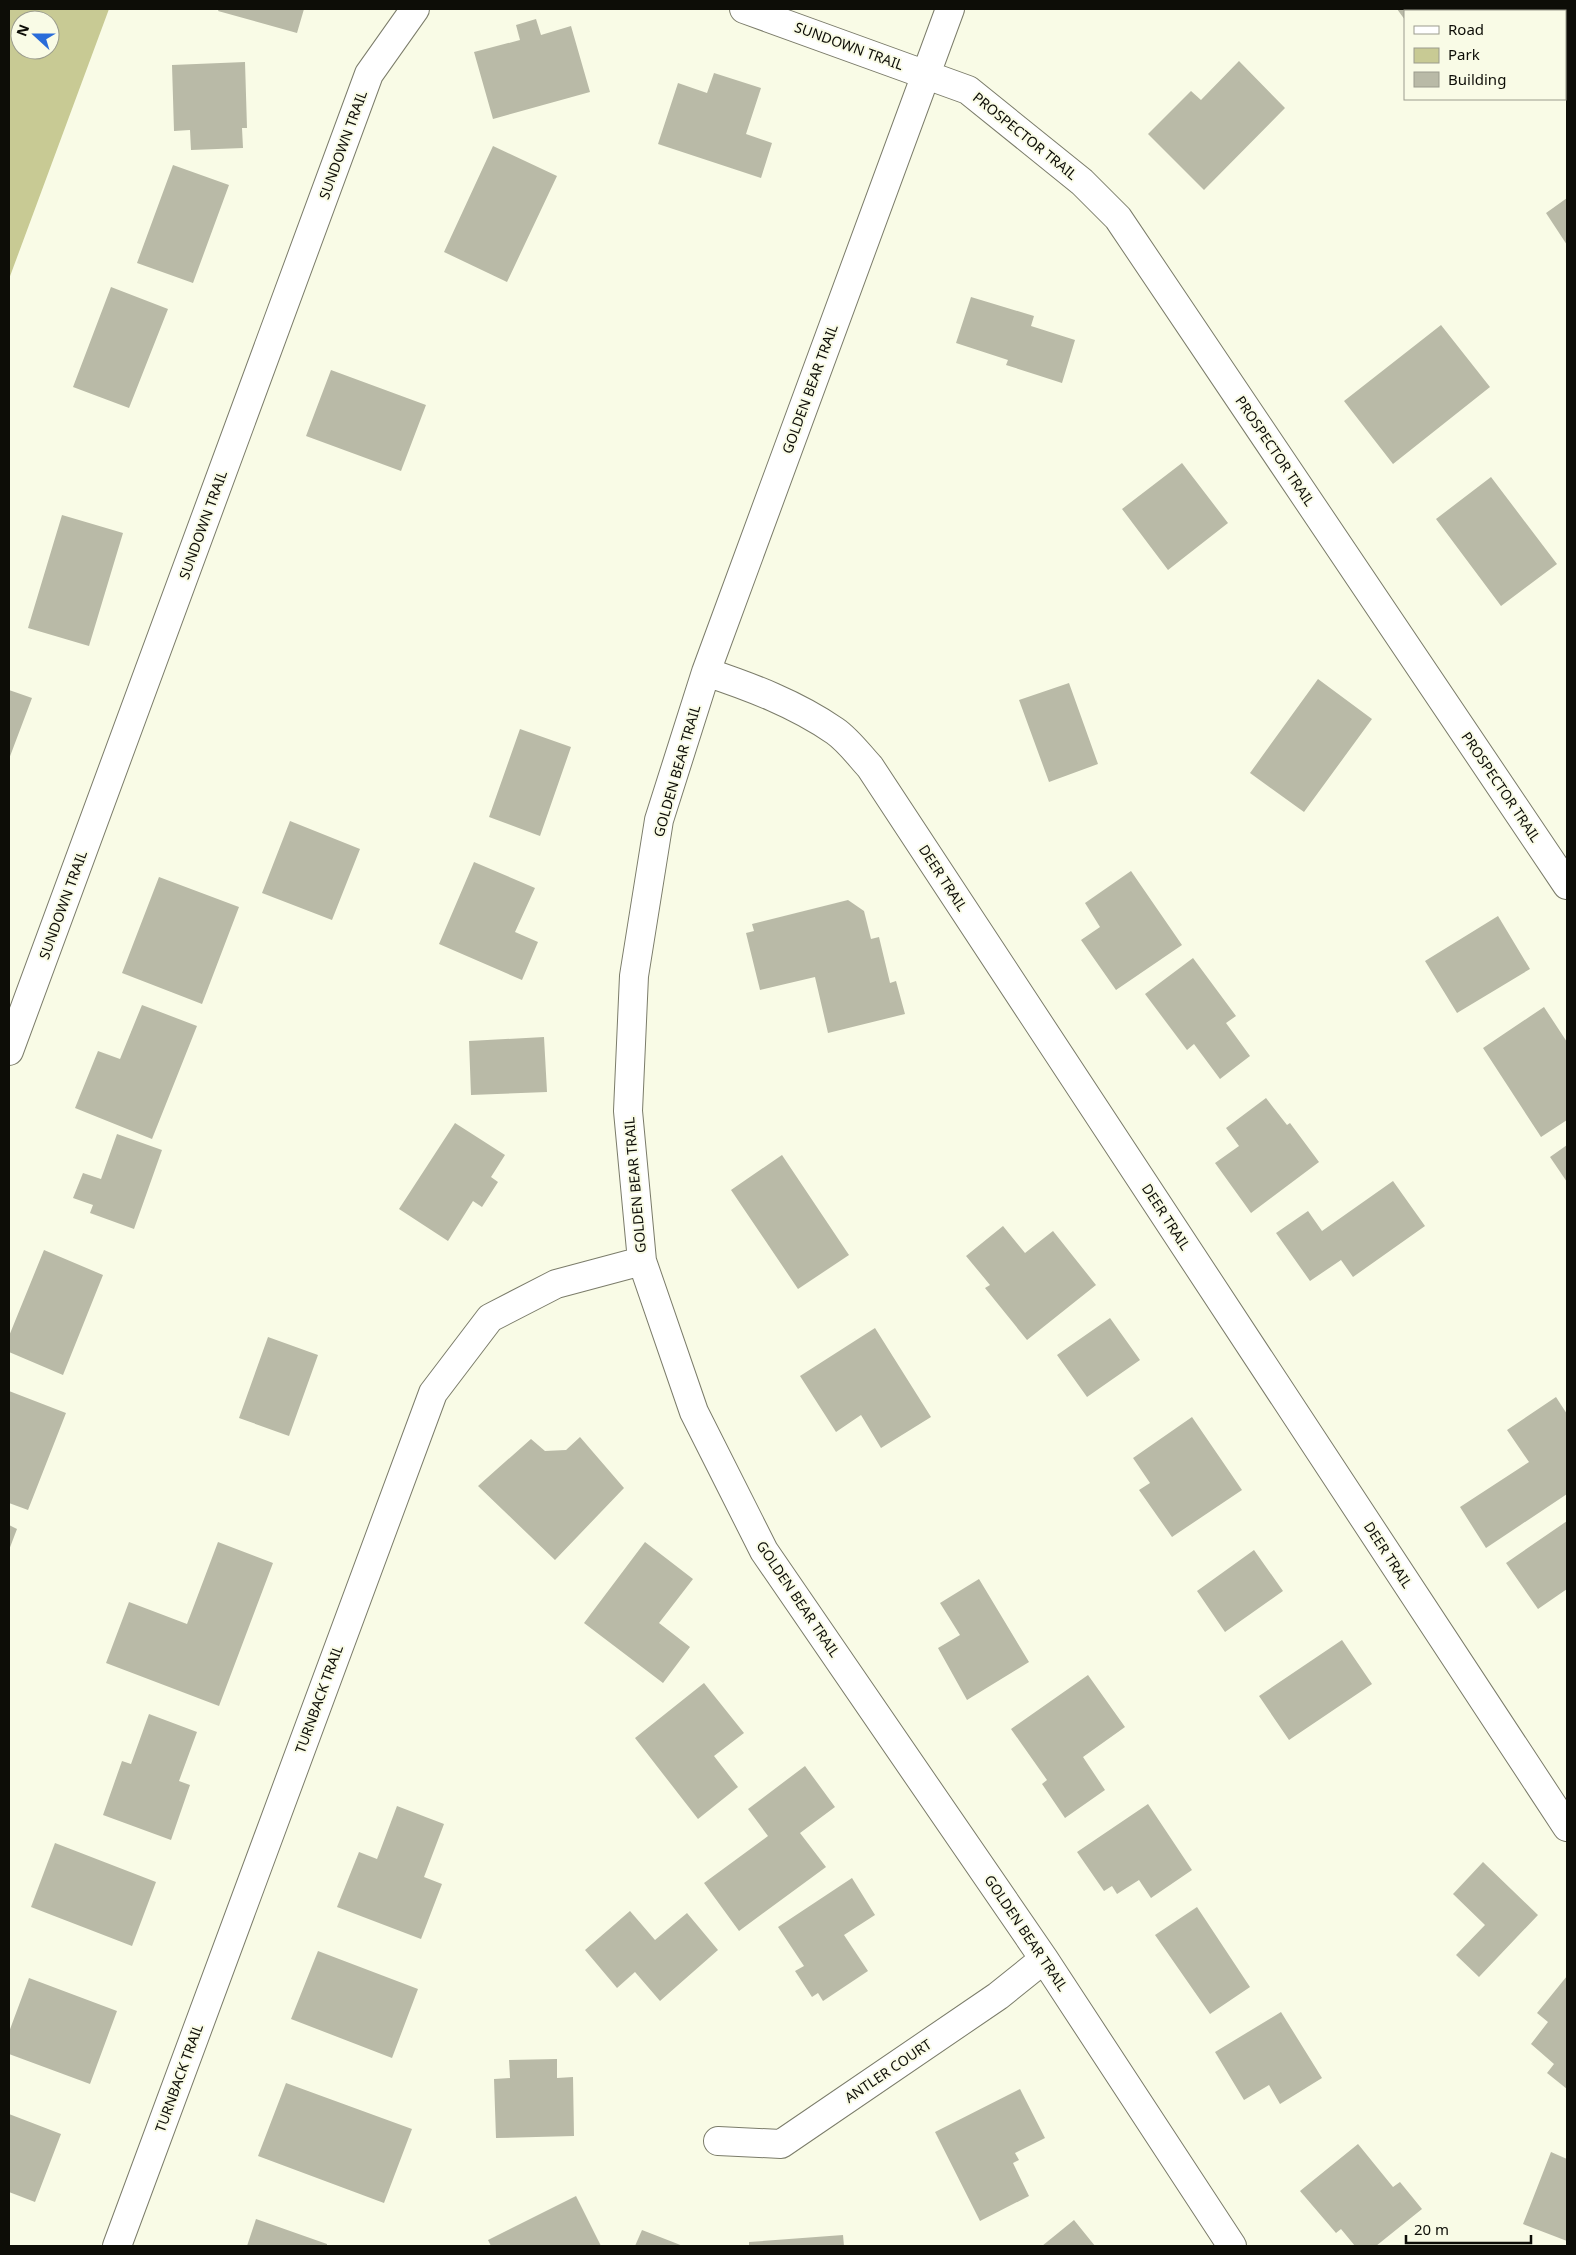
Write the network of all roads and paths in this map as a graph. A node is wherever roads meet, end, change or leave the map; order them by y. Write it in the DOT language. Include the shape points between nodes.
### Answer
graph roads {
  1 [pos="415,9"];
  2 [pos="744,9"];
  3 [pos="950,9"];
  4 [pos="926,73"];
  5 [pos="706,672"];
  6 [pos="1567,885"];
  7 [pos="9,1051"];
  8 [pos="642,1261"];
  9 [pos="1567,1827"];
  10 [pos="1044,1959"];
  11 [pos="718,2140"];
  12 [pos="117,2246"];
  13 [pos="1232,2246"];
  1 -- 7 [label="street, SUNDOWN TRAIL" via="369,74"];
  2 -- 4 [label="street, SUNDOWN TRAIL"];
  3 -- 4 [label="street, GOLDEN BEAR TRAIL"];
  4 -- 5 [label="street, GOLDEN BEAR TRAIL"];
  4 -- 6 [label="street, PROSPECTOR TRAIL" via="968,90 1082,182 1118,218"];
  5 -- 8 [label="street, GOLDEN BEAR TRAIL" via="659,820 634,976 628,1111"];
  5 -- 9 [label="street, DEER TRAIL" via="794,707 836,732 870,767"];
  8 -- 10 [label="street, GOLDEN BEAR TRAIL" via="694,1412 764,1551"];
  8 -- 12 [label="street, TURNBACK TRAIL" via="556,1284 490,1318 432,1393"];
  10 -- 11 [label="street, ANTLER COURT" via="998,1996 781,2144"];
  10 -- 13 [label="street, GOLDEN BEAR TRAIL"];
}
